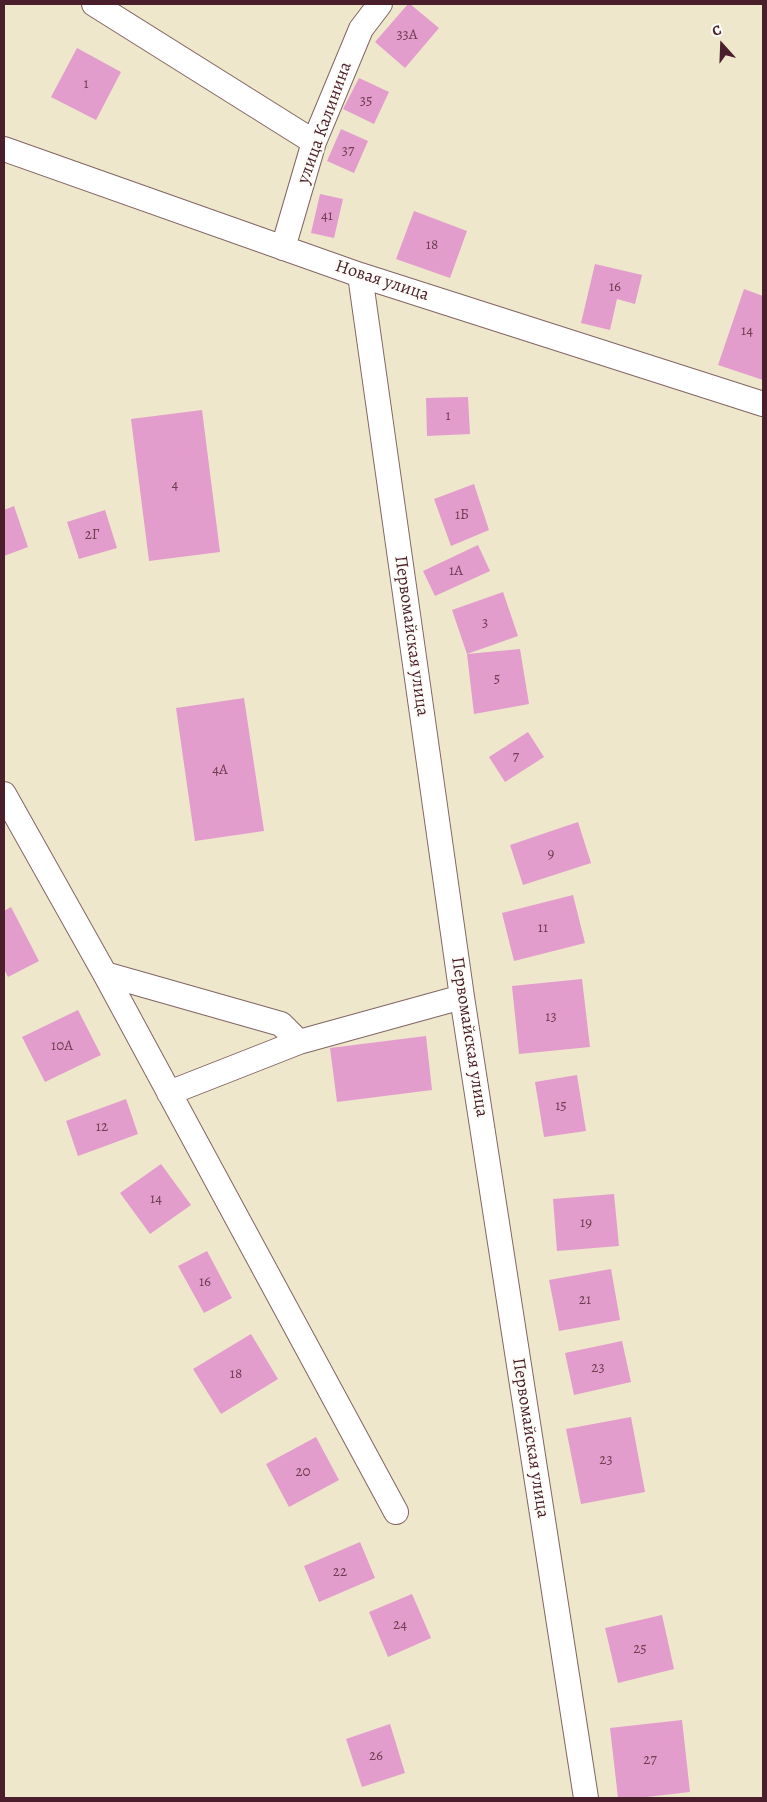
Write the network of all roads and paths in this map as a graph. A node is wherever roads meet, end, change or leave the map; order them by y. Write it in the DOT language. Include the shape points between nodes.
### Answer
graph roads {
  1 [pos="94,4"];
  2 [pos="380,4"];
  3 [pos="314,142"];
  4 [pos="4,149"];
  5 [pos="283,248"];
  6 [pos="360,275"];
  7 [pos="763,404"];
  8 [pos="4,794"];
  9 [pos="105,974"];
  10 [pos="462,997"];
  11 [pos="299,1042"];
  12 [pos="169,1093"];
  13 [pos="396,1512"];
  14 [pos="586,1798"];
  1 -- 3 [label="street"];
  2 -- 3 [label="street, улица Калинина" via="362,29"];
  3 -- 5 [label="street, улица Калинина"];
  4 -- 5 [label="street, Новая улица"];
  5 -- 6 [label="street, Новая улица"];
  6 -- 7 [label="street, Новая улица"];
  6 -- 10 [label="street, Первомайская улица"];
  8 -- 9 [label="street"];
  9 -- 11 [label="street" via="281,1024"];
  9 -- 12 [label="street"];
  10 -- 11 [label="street"];
  10 -- 14 [label="street, Первомайская улица"];
  11 -- 12 [label="street"];
  12 -- 13 [label="street"];
}
